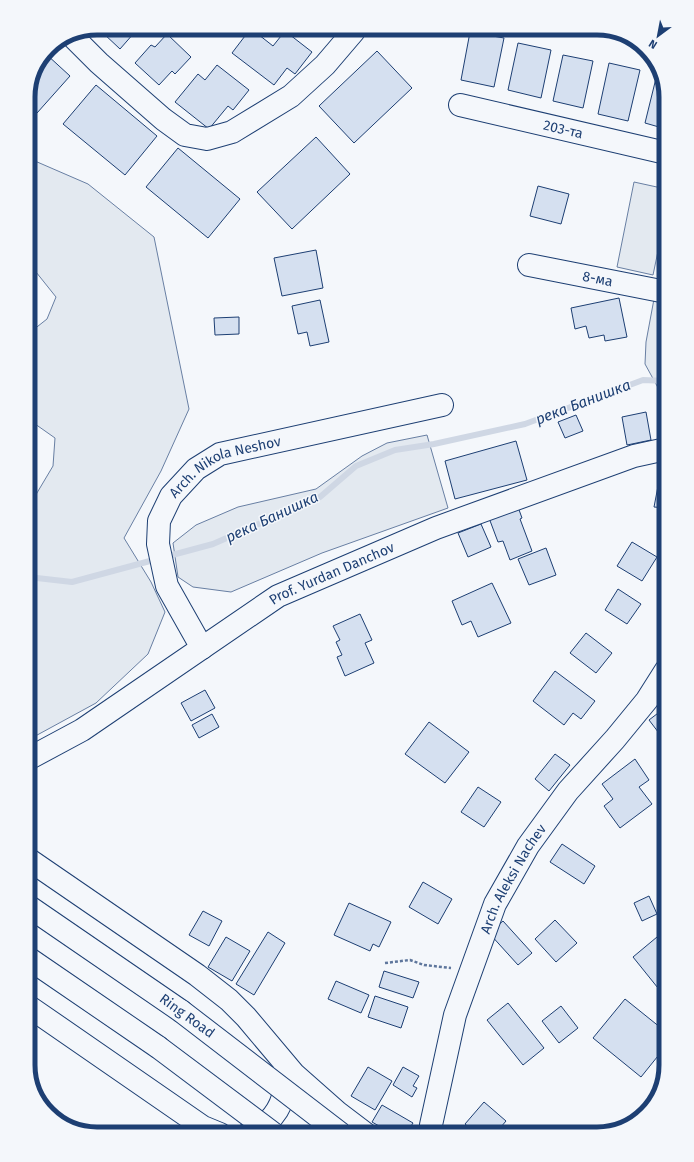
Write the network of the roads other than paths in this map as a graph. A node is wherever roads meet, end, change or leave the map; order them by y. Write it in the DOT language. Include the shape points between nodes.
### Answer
graph roads {
  1 [pos="350,35"];
  2 [pos="75,39"];
  3 [pos="460,105"];
  4 [pos="659,151"];
  5 [pos="529,265"];
  6 [pos="659,291"];
  7 [pos="442,405"];
  8 [pos="659,451"];
  9 [pos="202,648"];
  10 [pos="659,681"];
  11 [pos="35,754"];
  12 [pos="35,864"];
  13 [pos="35,911"];
  14 [pos="35,963"];
  15 [pos="35,1011"];
  16 [pos="272,1048"];
  17 [pos="431,1125"];
  18 [pos="203,1127"];
  19 [pos="263,1127"];
  20 [pos="265,1127"];
  21 [pos="332,1127"];
  22 [pos="357,1127"];
  1 -- 2 [label="main road" via="325,65 290,96 232,132 207,139 185,135 163,119"];
  3 -- 4 [label="main road, 203-та"];
  5 -- 6 [label="main road, 8-ма"];
  7 -- 9 [label="main road, Arch. Nikola Neshov" via="220,454 196,469 171,496 159,521 158,544 167,586"];
  8 -- 9 [label="main road, Prof. Yurdan Danchov" via="634,456 436,528 278,596"];
  9 -- 11 [label="main road, Prof. Yurdan Danchov" via="82,730"];
  10 -- 17 [label="main road, Arch. Aleksi Nachev" via="615,739 568,791 528,846 495,904 455,1015"];
  12 -- 16 [label="main road" via="197,975 235,1006"];
  13 -- 21 [label="main road, Ring Road, bridge" via="181,1011"];
  14 -- 20 [label="main road, bridge" via="158,1047"];
  15 -- 18 [label="main road"];
  16 -- 19 [label="main road" via="280,1063 285,1086 276,1114"];
  16 -- 22 [label="main road" via="294,1074"];
}
